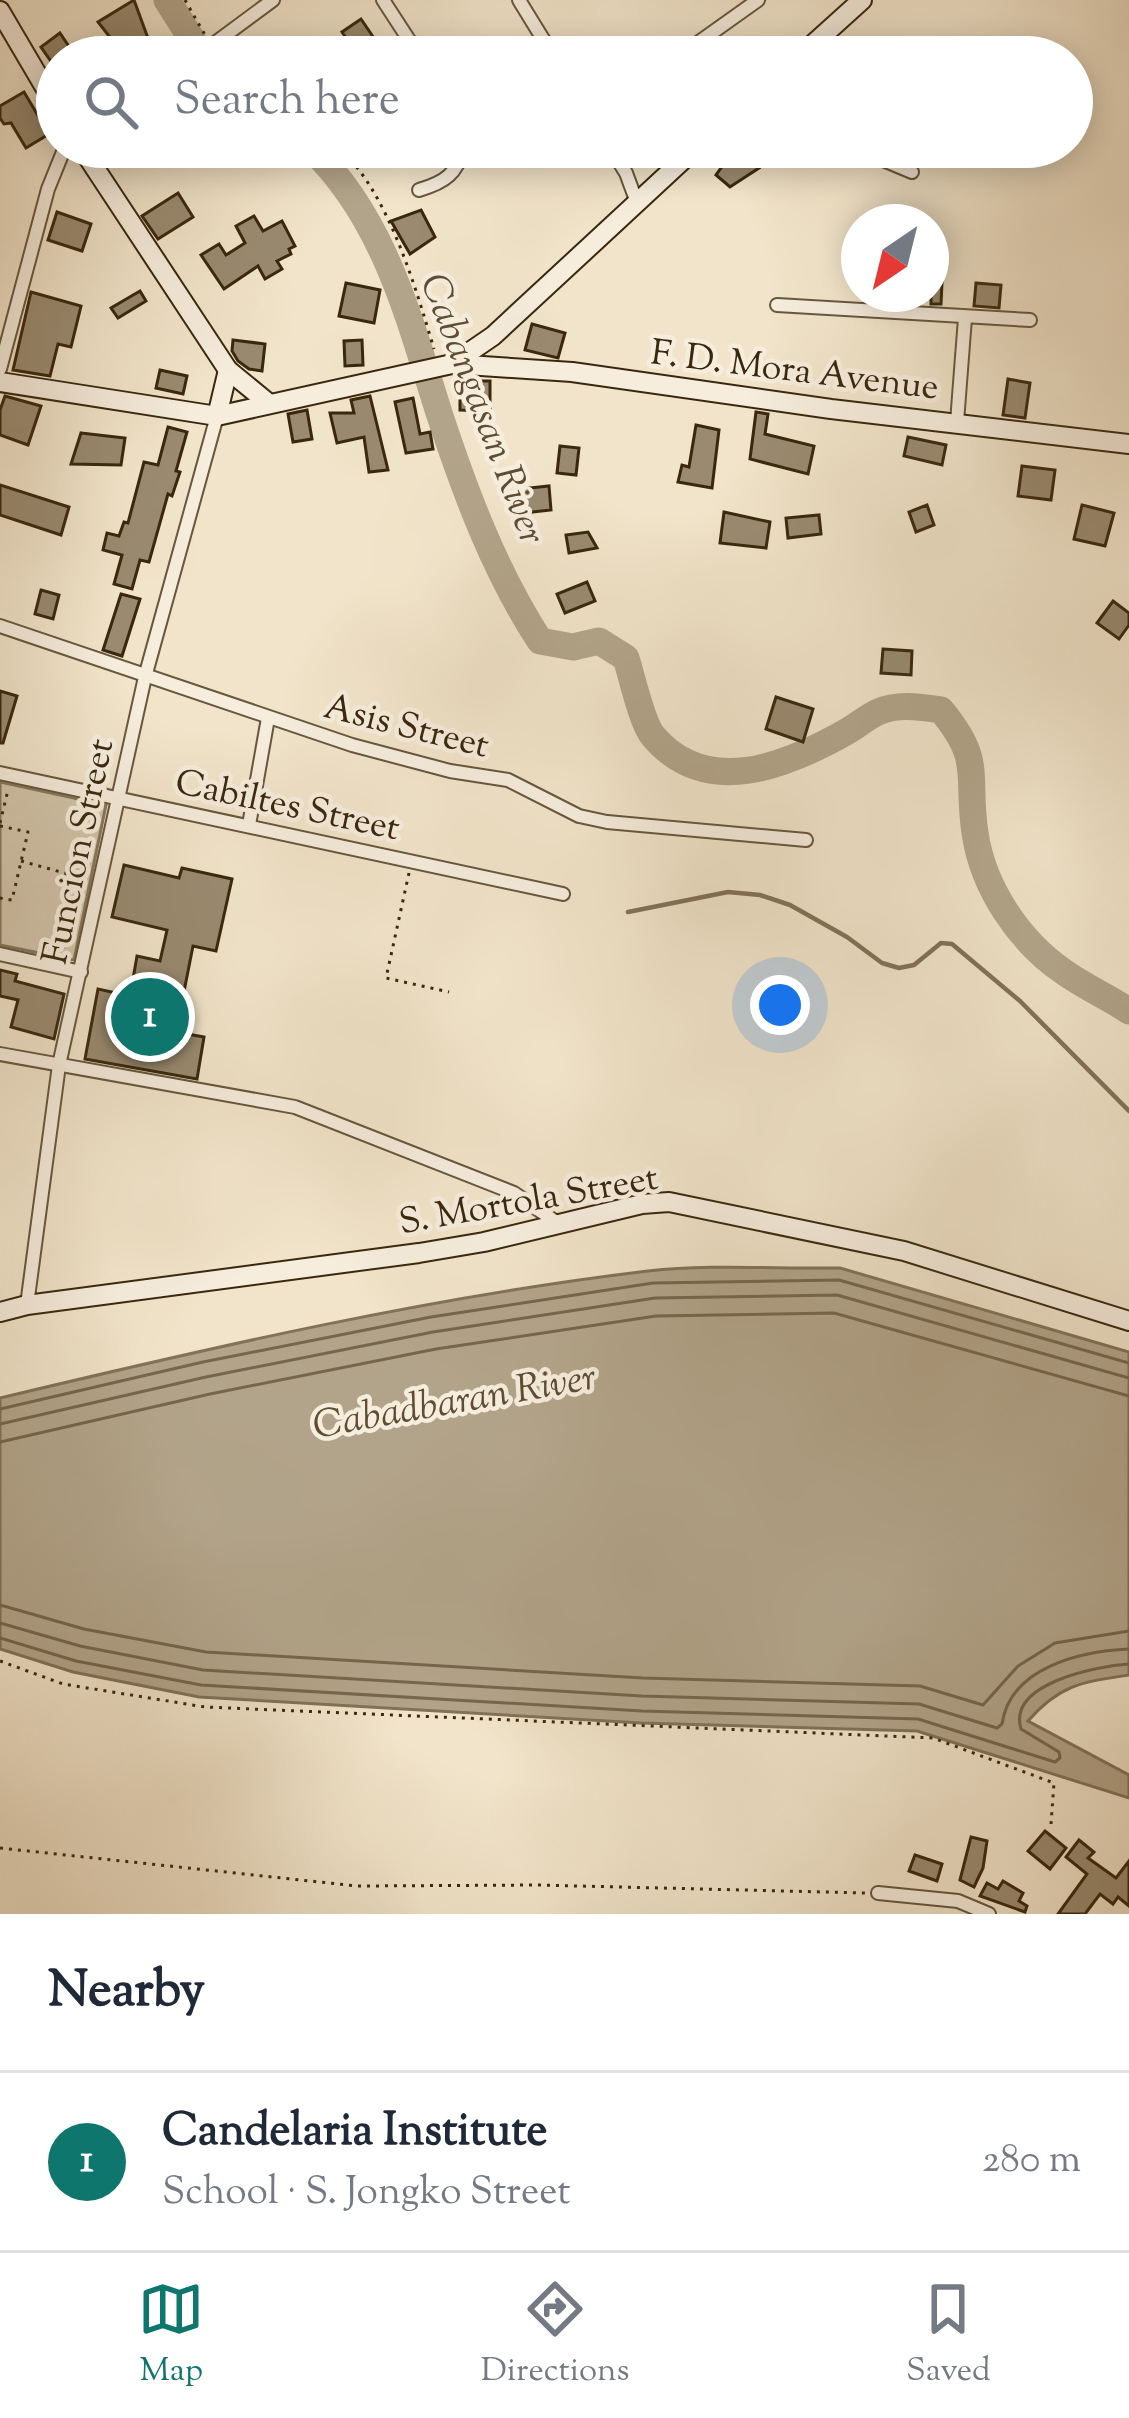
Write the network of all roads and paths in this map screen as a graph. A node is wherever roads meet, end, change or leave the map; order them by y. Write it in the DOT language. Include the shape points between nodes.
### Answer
graph roads {
  1 [pos="185,0"];
  2 [pos="272,0"];
  3 [pos="383,0"];
  4 [pos="519,0"];
  5 [pos="758,0"];
  6 [pos="848,4"];
  7 [pos="0,11"];
  8 [pos="205,36"];
  9 [pos="225,36"];
  10 [pos="406,36"];
  11 [pos="541,36"];
  12 [pos="707,36"];
  13 [pos="818,36"];
  14 [pos="36,72"];
  15 [pos="56,168"];
  16 [pos="95,168"];
  17 [pos="359,168"];
  18 [pos="456,168"];
  19 [pos="623,168"];
  20 [pos="673,168"];
  21 [pos="902,168"];
  22 [pos="626,172"];
  23 [pos="912,172"];
  24 [pos="653,185"];
  25 [pos="419,190"];
  26 [pos="636,200"];
  27 [pos="777,305"];
  28 [pos="965,318"];
  29 [pos="1030,320"];
  30 [pos="506,323"];
  31 [pos="438,368"];
  32 [pos="514,368"];
  33 [pos="0,369"];
  34 [pos="228,370"];
  35 [pos="0,382"];
  36 [pos="267,402"];
  37 [pos="217,416"];
  38 [pos="957,422"];
  39 [pos="1129,444"];
  40 [pos="0,626"];
  41 [pos="145,677"];
  42 [pos="268,718"];
  43 [pos="6,774"];
  44 [pos="118,797"];
  45 [pos="0,825"];
  46 [pos="249,825"];
  47 [pos="806,841"];
  48 [pos="21,861"];
  49 [pos="412,861"];
  50 [pos="100,883"];
  51 [pos="563,894"];
  52 [pos="0,898"];
  53 [pos="0,954"];
  54 [pos="81,972"];
  55 [pos="449,992"];
  56 [pos="0,1054"];
  57 [pos="59,1065"];
  58 [pos="560,1224"];
  59 [pos="27,1305"];
  60 [pos="0,1312"];
  61 [pos="1129,1321"];
  62 [pos="0,1661"];
  63 [pos="1052,1824"];
  64 [pos="0,1848"];
  65 [pos="878,1893"];
  66 [pos="988,1914"];
  1 -- 8 [label="path"];
  2 -- 9 [label="street"];
  3 -- 10 [label="street"];
  4 -- 11 [label="street"];
  5 -- 12 [label="street"];
  6 -- 13 [label="street"];
  7 -- 14 [label="street"];
  15 -- 33 [label="street"];
  16 -- 34 [label="street"];
  17 -- 31 [label="path" via="392,232"];
  18 -- 25 [label="street" via="445,182"];
  19 -- 22 [label="street"];
  20 -- 24 [label="street"];
  21 -- 23 [label="street"];
  22 -- 24 [label="street"];
  22 -- 26 [label="street"];
  24 -- 26 [label="street"];
  26 -- 30 [label="street"];
  27 -- 28 [label="street"];
  28 -- 29 [label="street"];
  28 -- 38 [label="street"];
  30 -- 31 [label="street"];
  30 -- 32 [label="street" via="501,349"];
  31 -- 32 [label="street, F. D. Mora Avenue"];
  31 -- 36 [label="street"];
  32 -- 38 [label="street, F. D. Mora Avenue"];
  34 -- 36 [label="street"];
  34 -- 37 [label="street"];
  35 -- 37 [label="street"];
  36 -- 37 [label="street"];
  37 -- 41 [label="street, Funcion Street"];
  38 -- 39 [label="street, F. D. Mora Avenue"];
  40 -- 41 [label="street, Asis Street"];
  41 -- 42 [label="street, Asis Street"];
  41 -- 44 [label="street, Funcion Street"];
  42 -- 46 [label="street"];
  42 -- 47 [label="street, Asis Street" via="508,780 607,822"];
  43 -- 44 [label="street, Cabiltes Street"];
  43 -- 45 [label="path"];
  44 -- 46 [label="street, Cabiltes Street"];
  44 -- 50 [label="street, Funcion Street"];
  45 -- 48 [label="path" via="28,832"];
  46 -- 49 [label="street, Cabiltes Street"];
  48 -- 50 [label="path"];
  48 -- 52 [label="path" via="12,901"];
  49 -- 51 [label="street, Cabiltes Street"];
  49 -- 55 [label="path" via="386,978"];
  50 -- 54 [label="street, Funcion Street"];
  53 -- 54 [label="street"];
  54 -- 57 [label="street, Funcion Street"];
  56 -- 57 [label="street"];
  57 -- 58 [label="street" via="295,1107 514,1193"];
  57 -- 59 [label="street, Funcion Street"];
  58 -- 59 [label="street, S. Mortola Street" via="419,1253"];
  58 -- 61 [label="street, S. Mortola Street" via="642,1204 692,1206 904,1251"];
  59 -- 60 [label="street, S. Mortola Street"];
  62 -- 63 [label="path" via="63,1684 205,1707 934,1738 1054,1783"];
  64 -- 65 [label="path" via="357,1886"];
  65 -- 66 [label="street" via="958,1901"];
}
